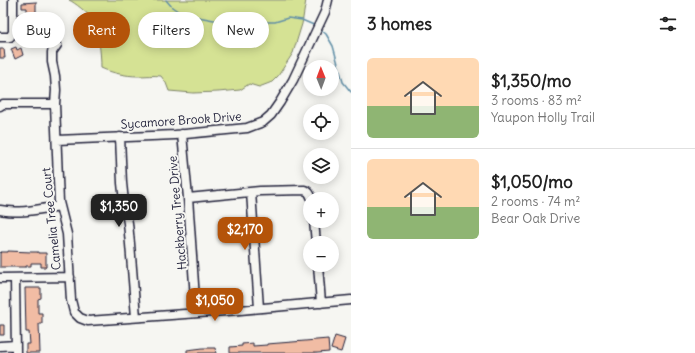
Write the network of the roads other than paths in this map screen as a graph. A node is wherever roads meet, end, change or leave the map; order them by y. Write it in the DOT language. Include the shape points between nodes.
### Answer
graph roads {
  1 [pos="13,0"];
  2 [pos="328,0"];
  3 [pos="0,37"];
  4 [pos="54,48"];
  5 [pos="55,104"];
  6 [pos="0,106"];
  7 [pos="182,134"];
  8 [pos="120,137"];
  9 [pos="57,140"];
  10 [pos="251,192"];
  11 [pos="309,192"];
  12 [pos="188,198"];
  13 [pos="60,206"];
  14 [pos="0,210"];
  15 [pos="319,272"];
  16 [pos="70,277"];
  17 [pos="0,278"];
  18 [pos="15,278"];
  19 [pos="351,300"];
  20 [pos="321,303"];
  21 [pos="259,308"];
  22 [pos="196,313"];
  23 [pos="136,317"];
  24 [pos="0,346"];
  25 [pos="16,349"];
  1 -- 3 [label="street" via="13,32 10,37"];
  2 -- 7 [label="street, Sycamore Brook Drive" via="325,12 293,80 271,115 263,122 247,128"];
  4 -- 5 [label="street, Camelia Tree Court" via="52,62"];
  5 -- 6 [label="street"];
  5 -- 9 [label="street, Camelia Tree Court"];
  7 -- 8 [label="street, Sycamore Brook Drive"];
  7 -- 12 [label="street, Hackberry Tree Drive"];
  8 -- 9 [label="street, Sycamore Brook Drive"];
  8 -- 23 [label="street" via="122,183 130,237"];
  9 -- 13 [label="street, Camelia Tree Court"];
  10 -- 11 [label="street"];
  10 -- 12 [label="street"];
  10 -- 21 [label="street"];
  12 -- 22 [label="street, Hackberry Tree Drive"];
  13 -- 14 [label="street" via="34,211"];
  13 -- 16 [label="street, Camelia Tree Court" via="67,234"];
  15 -- 20 [label="street"];
  16 -- 18 [label="street"];
  16 -- 23 [label="street, Camelia Tree Court" via="71,300 74,312 80,318 88,321"];
  17 -- 18 [label="street"];
  18 -- 25 [label="street"];
  19 -- 20 [label="street"];
  20 -- 21 [label="street"];
  21 -- 22 [label="street"];
  22 -- 23 [label="street"];
  24 -- 25 [label="street"];
}
